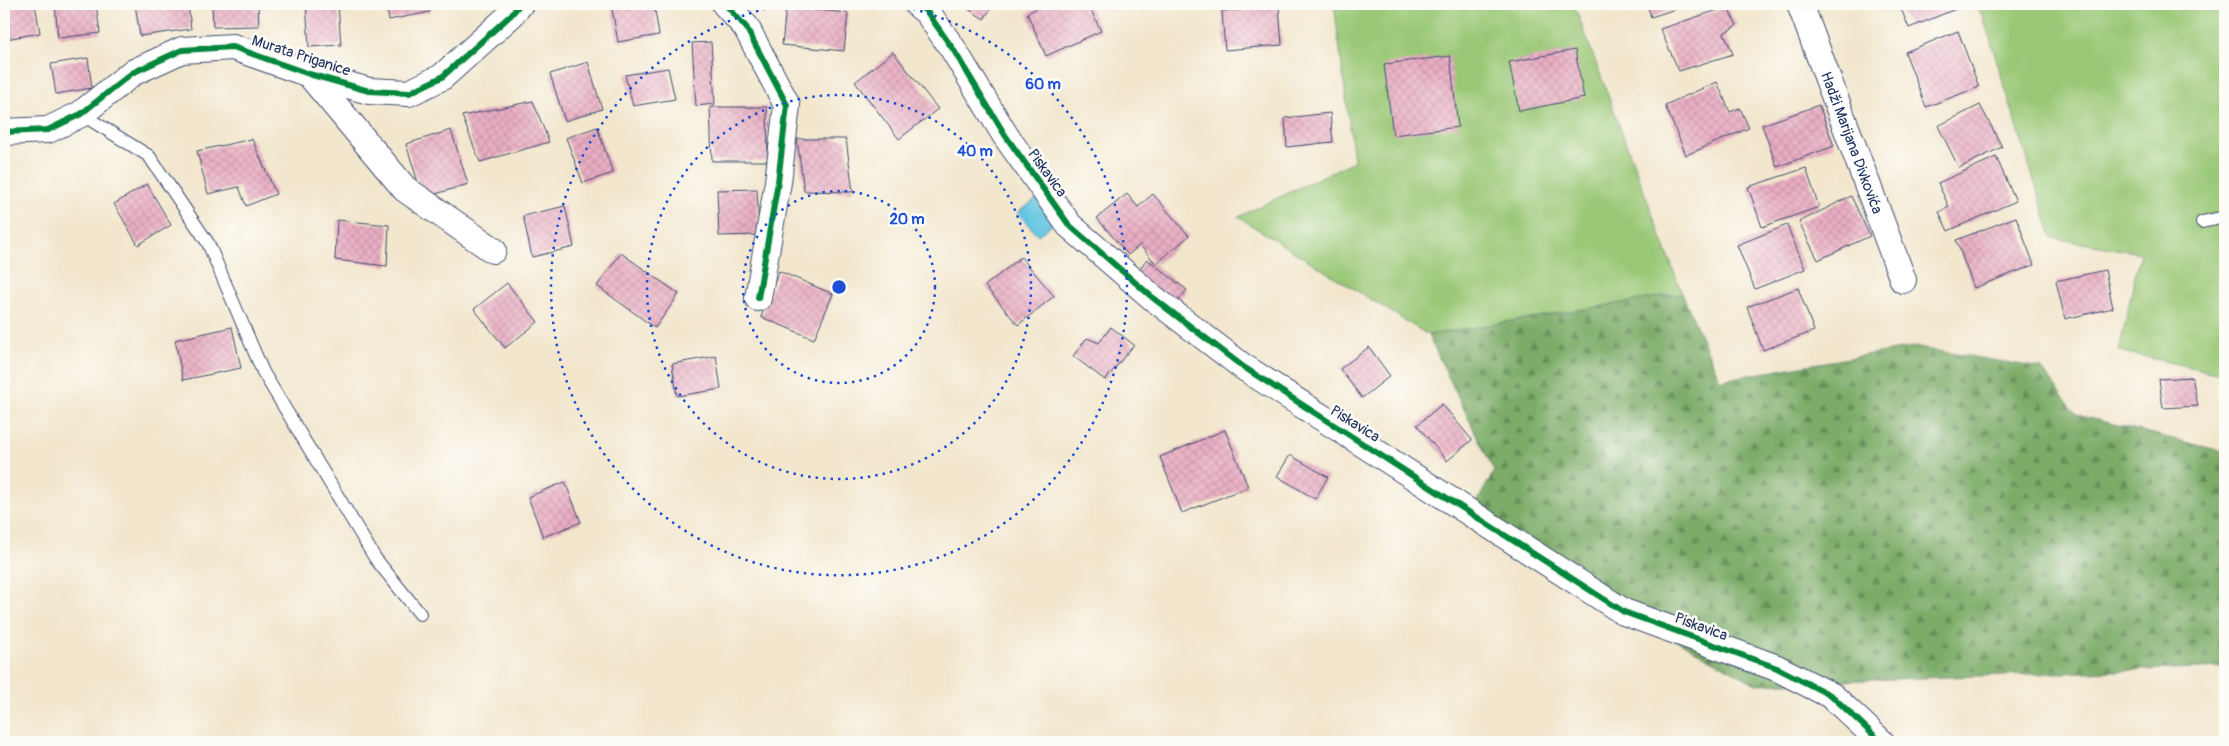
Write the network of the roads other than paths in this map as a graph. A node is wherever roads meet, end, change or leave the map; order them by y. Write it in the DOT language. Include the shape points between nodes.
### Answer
graph roads {
  1 [pos="520,4"];
  2 [pos="725,4"];
  3 [pos="917,4"];
  4 [pos="1800,4"];
  5 [pos="309,74"];
  6 [pos="81,114"];
  7 [pos="4,132"];
  8 [pos="2225,217"];
  9 [pos="2202,222"];
  10 [pos="492,250"];
  11 [pos="1903,280"];
  12 [pos="758,298"];
  13 [pos="420,614"];
  14 [pos="1881,742"];
  1 -- 5 [label="street, Murata Priganice" via="442,77 409,93 370,91"];
  2 -- 12 [label="street" via="746,27 787,105 778,182"];
  3 -- 14 [label="street, Piskavica" via="927,12 953,49 1004,135 1069,225 1242,366 1624,612 1777,668 1832,696"];
  4 -- 11 [label="street, Hadži Marijana Divkovića"];
  5 -- 6 [label="street, Murata Priganice" via="234,47 182,50 132,73"];
  5 -- 10 [label="street, Murata Priganice" via="405,189"];
  6 -- 7 [label="street, Murata Priganice" via="48,130"];
  6 -- 13 [label="lane" via="149,156 208,243 263,372 375,558"];
  8 -- 9 [label="lane"];
}
